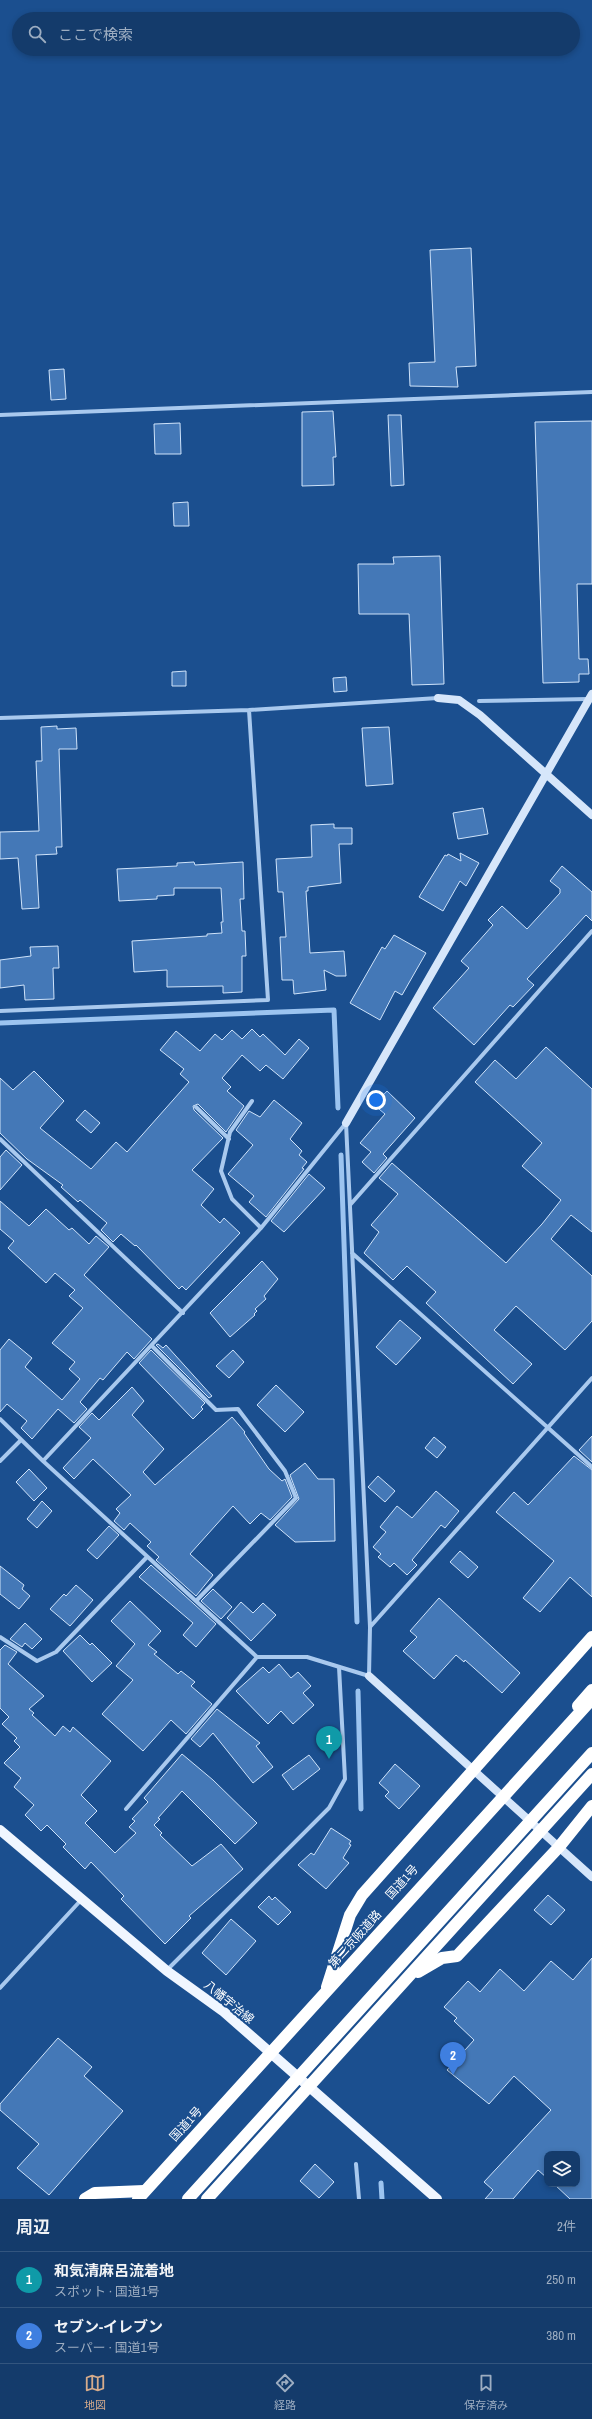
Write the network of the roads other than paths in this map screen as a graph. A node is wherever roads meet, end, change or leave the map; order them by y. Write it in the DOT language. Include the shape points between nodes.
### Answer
graph roads {
  1 [pos="592,392"];
  2 [pos="0,415"];
  3 [pos="591,697"];
  4 [pos="438,698"];
  5 [pos="479,701"];
  6 [pos="249,710"];
  7 [pos="0,718"];
  8 [pos="547,774"];
  9 [pos="592,815"];
  10 [pos="592,931"];
  11 [pos="0,1011"];
  12 [pos="252,1101"];
  13 [pos="196,1108"];
  14 [pos="346,1123"];
  15 [pos="0,1139"];
  16 [pos="228,1139"];
  17 [pos="350,1205"];
  18 [pos="262,1228"];
  19 [pos="352,1253"];
  20 [pos="184,1313"];
  21 [pos="152,1346"];
  22 [pos="592,1378"];
  23 [pos="0,1419"];
  24 [pos="548,1427"];
  25 [pos="21,1440"];
  26 [pos="0,1461"];
  27 [pos="43,1461"];
  28 [pos="592,1466"];
  29 [pos="147,1557"];
  30 [pos="196,1601"];
  31 [pos="370,1627"];
  32 [pos="0,1636"];
  33 [pos="592,1637"];
  34 [pos="586,1650"];
  35 [pos="257,1657"];
  36 [pos="339,1667"];
  37 [pos="369,1676"];
  38 [pos="592,1690"];
  39 [pos="592,1699"];
  40 [pos="592,1753"];
  41 [pos="473,1770"];
  42 [pos="592,1774"];
  43 [pos="500,1794"];
  44 [pos="592,1806"];
  45 [pos="126,1809"];
  46 [pos="0,1830"];
  47 [pos="541,1831"];
  48 [pos="559,1847"];
  49 [pos="592,1877"];
  50 [pos="82,1899"];
  51 [pos="167,1971"];
  52 [pos="405,1981"];
  53 [pos="327,1986"];
  54 [pos="0,1988"];
  55 [pos="269,2053"];
  56 [pos="309,2087"];
  57 [pos="356,2164"];
  58 [pos="139,2196"];
  59 [pos="436,2198"];
  60 [pos="85,2199"];
  61 [pos="188,2199"];
  62 [pos="207,2199"];
  63 [pos="359,2199"];
  1 -- 2 [label="street"];
  3 -- 5 [label="street"];
  3 -- 8 [label="street"];
  4 -- 6 [label="street"];
  4 -- 8 [label="street" via="459,700 480,714"];
  6 -- 7 [label="street"];
  6 -- 11 [label="street" via="268,1000"];
  8 -- 9 [label="street"];
  8 -- 14 [label="street"];
  10 -- 17 [label="street"];
  12 -- 16 [label="street" via="230,1132"];
  13 -- 16 [label="street"];
  14 -- 17 [label="street"];
  14 -- 18 [label="street"];
  15 -- 20 [label="street"];
  16 -- 18 [label="street" via="221,1171 232,1199"];
  17 -- 19 [label="street"];
  18 -- 20 [label="street"];
  19 -- 24 [label="street"];
  19 -- 31 [label="street"];
  20 -- 21 [label="street"];
  21 -- 27 [label="street"];
  21 -- 30 [label="street" via="216,1410 238,1409 285,1471 296,1498"];
  22 -- 24 [label="street"];
  23 -- 25 [label="street"];
  24 -- 28 [label="street"];
  24 -- 31 [label="street"];
  25 -- 26 [label="street"];
  25 -- 27 [label="street"];
  27 -- 29 [label="street"];
  29 -- 30 [label="street"];
  29 -- 32 [label="street" via="56,1652 37,1661"];
  30 -- 35 [label="street"];
  31 -- 37 [label="street"];
  33 -- 34 [label="highway"];
  34 -- 41 [label="highway"];
  35 -- 36 [label="street" via="307,1657"];
  35 -- 45 [label="street"];
  36 -- 37 [label="street"];
  36 -- 51 [label="street" via="345,1779 330,1808"];
  37 -- 41 [label="street"];
  38 -- 43 [label="highway, 国道1号"];
  39 -- 58 [label="highway, 第二京阪道路, bridge"];
  40 -- 61 [label="highway, bridge"];
  41 -- 43 [label="street"];
  41 -- 53 [label="highway" via="362,1895 350,1915"];
  42 -- 47 [label="highway"];
  43 -- 47 [label="street"];
  43 -- 53 [label="highway, 国道1号"];
  44 -- 48 [label="highway"];
  46 -- 50 [label="main road, 八幡宇治線"];
  47 -- 48 [label="street"];
  47 -- 52 [label="highway"];
  48 -- 49 [label="street"];
  48 -- 52 [label="highway" via="457,1956 442,1958"];
  50 -- 51 [label="main road, 八幡宇治線"];
  50 -- 54 [label="street"];
  51 -- 55 [label="main road, 八幡宇治線" via="224,2012"];
  52 -- 56 [label="highway"];
  53 -- 55 [label="highway, 国道1号"];
  55 -- 56 [label="main road, 八幡宇治線"];
  55 -- 58 [label="highway, 国道1号"];
  56 -- 59 [label="main road, 八幡宇治線"];
  56 -- 62 [label="highway"];
  57 -- 63 [label="street"];
  58 -- 60 [label="highway" via="95,2193"];
}
